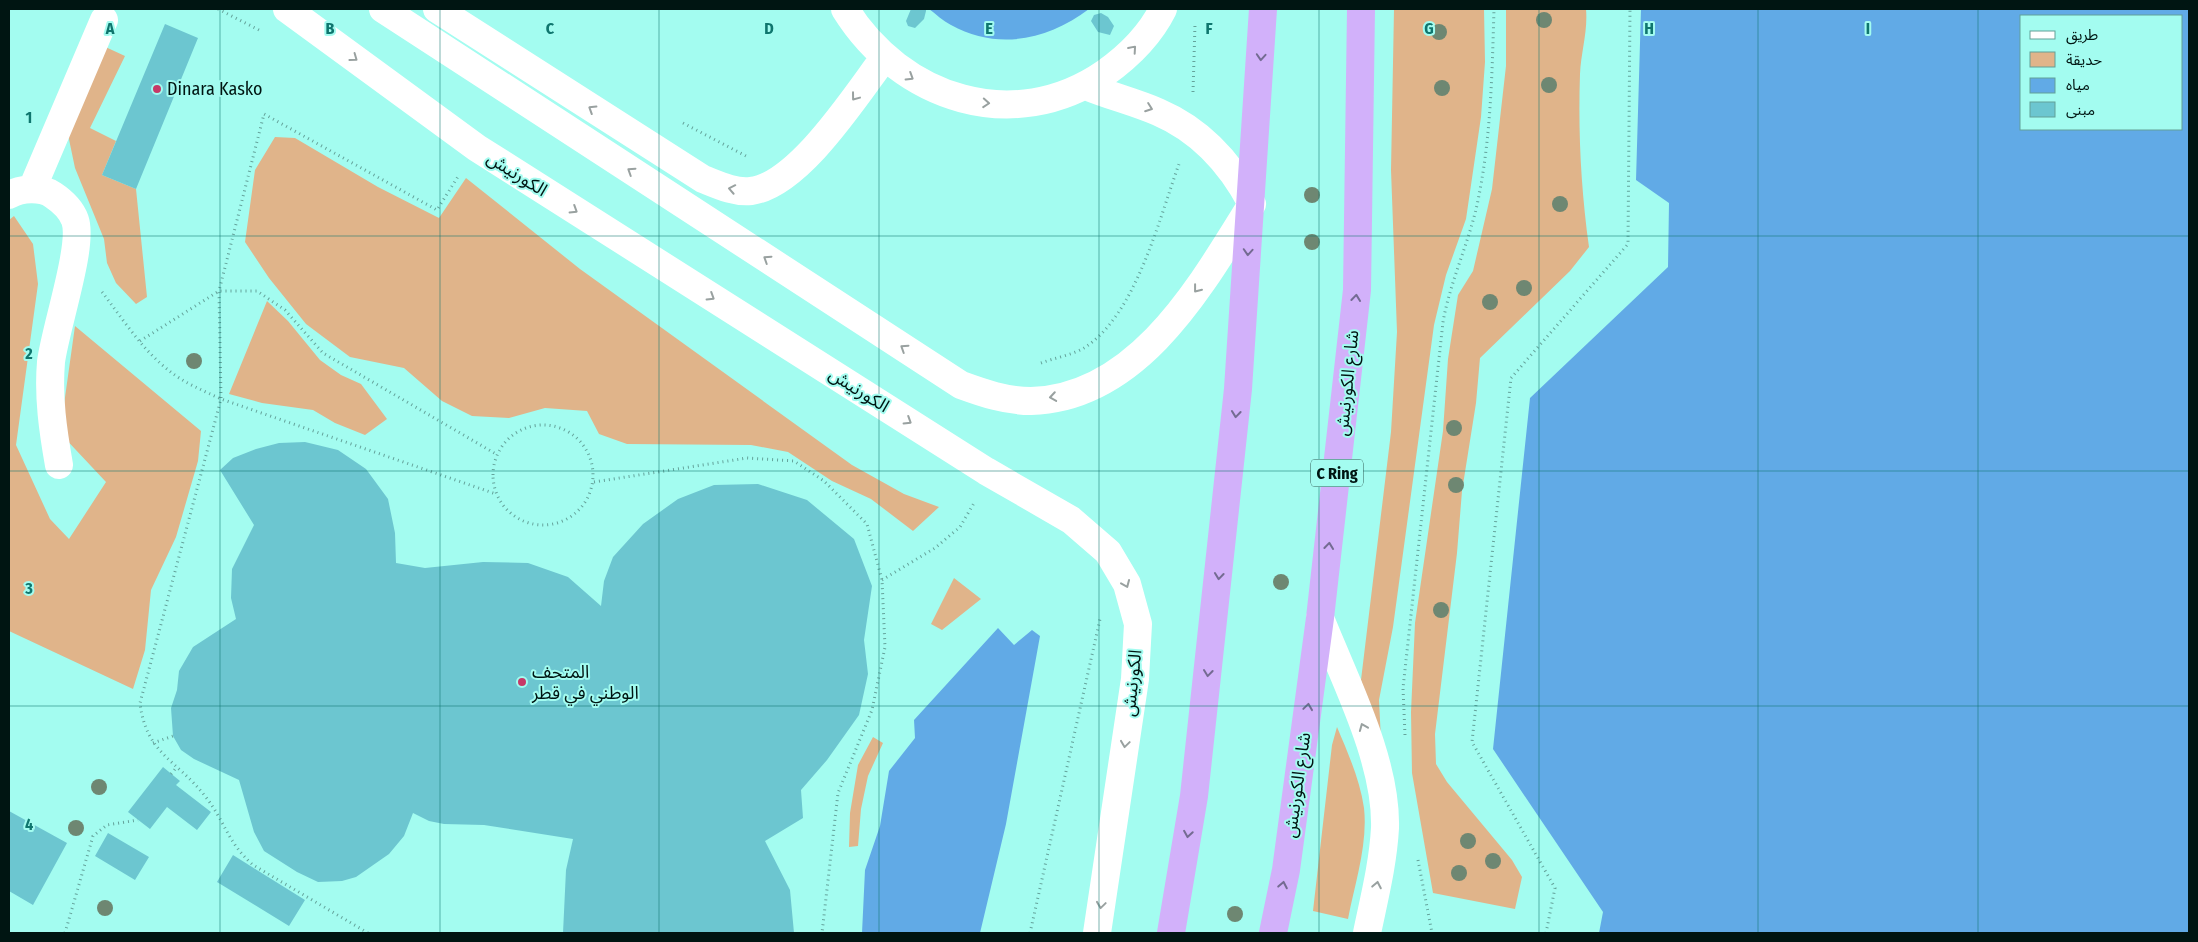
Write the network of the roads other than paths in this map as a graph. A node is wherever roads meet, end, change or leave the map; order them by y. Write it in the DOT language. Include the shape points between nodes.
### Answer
graph roads {
  1 [pos="287,9"];
  2 [pos="383,9"];
  3 [pos="438,9"];
  4 [pos="846,9"];
  5 [pos="1163,9"];
  6 [pos="1263,9"];
  7 [pos="1361,9"];
  8 [pos="104,20"];
  9 [pos="884,58"];
  10 [pos="1086,86"];
  11 [pos="20,192"];
  12 [pos="1252,204"];
  13 [pos="59,465"];
  14 [pos="1320,618"];
  15 [pos="1097,933"];
  16 [pos="1172,933"];
  17 [pos="1273,933"];
  18 [pos="1368,933"];
  1 -- 15 [label="street, الكورنيش, one-way" via="477,148 986,471 1071,520 1108,552 1127,584 1138,624 1135,679"];
  12 -- 2 [label="street, one-way" via="1204,280 1160,337 1109,377 1064,396 1031,401 992,396 960,385"];
  9 -- 3 [label="street, one-way" via="827,134 779,181 751,191 729,189 703,179"];
  4 -- 9 [label="street" via="861,33"];
  10 -- 5 [label="street, one-way" via="1125,59 1156,23"];
  6 -- 12 [label="highway, one-way"];
  14 -- 7 [label="highway, شارع الكورنيش / C Ring, one-way" via="1357,290"];
  8 -- 11 [label="street"];
  9 -- 10 [label="street, one-way" via="939,92 975,102 1013,105 1051,99"];
  10 -- 12 [label="street, one-way" via="1160,112 1199,135 1239,179"];
  11 -- 13 [label="street" via="50,193 65,204 77,229 78,238 51,362 50,405"];
  12 -- 16 [label="highway, one-way" via="1238,389 1214,624 1194,796"];
  17 -- 14 [label="highway, شارع الكورنيش / C Ring, one-way" via="1286,870"];
  18 -- 14 [label="street, one-way" via="1385,827 1382,792 1376,758"];
}
